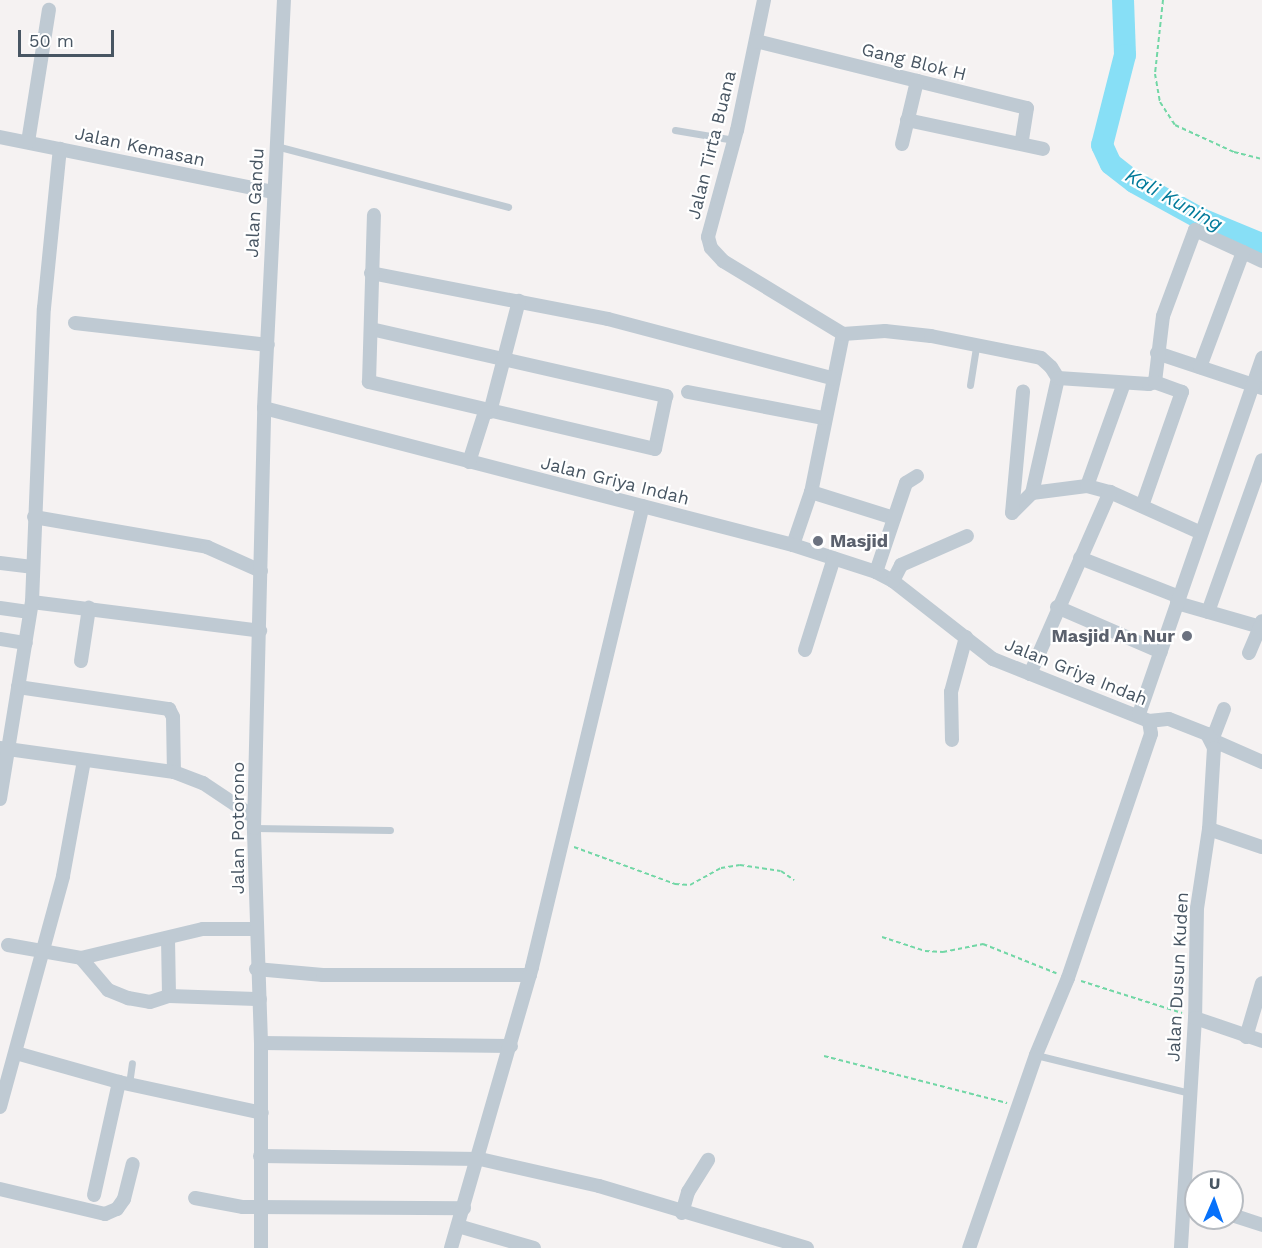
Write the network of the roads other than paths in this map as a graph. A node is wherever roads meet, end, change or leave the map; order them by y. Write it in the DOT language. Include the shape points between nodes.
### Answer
graph roads {
  1 [pos="284,0"];
  2 [pos="764,0"];
  3 [pos="49,10"];
  4 [pos="756,41"];
  5 [pos="917,81"];
  6 [pos="907,120"];
  7 [pos="675,130"];
  8 [pos="0,137"];
  9 [pos="734,140"];
  10 [pos="28,142"];
  11 [pos="902,144"];
  12 [pos="1021,144"];
  13 [pos="276,146"];
  14 [pos="60,149"];
  15 [pos="1043,149"];
  16 [pos="273,192"];
  17 [pos="508,207"];
  18 [pos="374,215"];
  19 [pos="1243,252"];
  20 [pos="1262,261"];
  21 [pos="372,273"];
  22 [pos="519,301"];
  23 [pos="75,323"];
  24 [pos="371,329"];
  25 [pos="843,334"];
  26 [pos="268,345"];
  27 [pos="976,346"];
  28 [pos="1157,353"];
  29 [pos="503,357"];
  30 [pos="1262,358"];
  31 [pos="1200,367"];
  32 [pos="832,378"];
  33 [pos="1058,378"];
  34 [pos="1155,382"];
  35 [pos="1124,383"];
  36 [pos="970,385"];
  37 [pos="1257,387"];
  38 [pos="1023,391"];
  39 [pos="688,392"];
  40 [pos="264,408"];
  41 [pos="488,412"];
  42 [pos="823,418"];
  43 [pos="1262,460"];
  44 [pos="469,462"];
  45 [pos="916,476"];
  46 [pos="1087,486"];
  47 [pos="811,492"];
  48 [pos="1110,492"];
  49 [pos="1032,493"];
  50 [pos="643,506"];
  51 [pos="1142,506"];
  52 [pos="34,517"];
  53 [pos="894,518"];
  54 [pos="1199,532"];
  55 [pos="967,536"];
  56 [pos="794,544"];
  57 [pos="834,558"];
  58 [pos="1080,558"];
  59 [pos="0,563"];
  60 [pos="32,567"];
  61 [pos="261,571"];
  62 [pos="876,572"];
  63 [pos="893,581"];
  64 [pos="1177,599"];
  65 [pos="1057,606"];
  66 [pos="31,607"];
  67 [pos="0,608"];
  68 [pos="89,608"];
  69 [pos="1208,612"];
  70 [pos="1261,624"];
  71 [pos="260,631"];
  72 [pos="966,638"];
  73 [pos="0,639"];
  74 [pos="26,643"];
  75 [pos="805,650"];
  76 [pos="1161,652"];
  77 [pos="1249,653"];
  78 [pos="81,661"];
  79 [pos="1030,674"];
  80 [pos="18,687"];
  81 [pos="1224,709"];
  82 [pos="1144,717"];
  83 [pos="952,740"];
  84 [pos="1212,740"];
  85 [pos="5,749"];
  86 [pos="84,760"];
  87 [pos="1262,762"];
  88 [pos="174,772"];
  89 [pos="0,799"];
  90 [pos="254,822"];
  91 [pos="1209,829"];
  92 [pos="390,830"];
  93 [pos="1262,847"];
  94 [pos="256,929"];
  95 [pos="168,938"];
  96 [pos="8,945"];
  97 [pos="42,952"];
  98 [pos="81,958"];
  99 [pos="256,969"];
  100 [pos="530,975"];
  101 [pos="1262,983"];
  102 [pos="169,996"];
  103 [pos="260,999"];
  104 [pos="1195,1018"];
  105 [pos="1246,1037"];
  106 [pos="1262,1041"];
  107 [pos="261,1043"];
  108 [pos="511,1046"];
  109 [pos="16,1053"];
  110 [pos="1036,1055"];
  111 [pos="132,1063"];
  112 [pos="124,1083"];
  113 [pos="1190,1093"];
  114 [pos="0,1107"];
  115 [pos="262,1113"];
  116 [pos="260,1156"];
  117 [pos="480,1159"];
  118 [pos="708,1160"];
  119 [pos="133,1164"];
  120 [pos="1190,1170"];
  121 [pos="0,1189"];
  122 [pos="94,1195"];
  123 [pos="195,1198"];
  124 [pos="259,1207"];
  125 [pos="464,1208"];
  126 [pos="682,1213"];
  127 [pos="1244,1219"];
  128 [pos="1262,1225"];
  129 [pos="458,1226"];
  130 [pos="1184,1230"];
  131 [pos="261,1248"];
  132 [pos="451,1248"];
  133 [pos="534,1248"];
  134 [pos="807,1248"];
  135 [pos="969,1248"];
  136 [pos="1181,1248"];
  1 -- 13 [label="street, Jalan Gandu"];
  2 -- 4 [label="street, Jalan Tirta Buana"];
  3 -- 10 [label="street"];
  4 -- 5 [label="street, Gang Blok H"];
  4 -- 9 [label="street, Jalan Tirta Buana"];
  5 -- 6 [label="street"];
  5 -- 12 [label="street, Gang Blok H" via="1028,108"];
  6 -- 11 [label="street"];
  6 -- 12 [label="street"];
  7 -- 9 [label="lane"];
  8 -- 10 [label="street, Jalan Kemasan"];
  9 -- 25 [label="street, Jalan Tirta Buana" via="708,237 711,248 723,261"];
  10 -- 14 [label="street, Jalan Kemasan"];
  12 -- 15 [label="street"];
  13 -- 16 [label="street, Jalan Gandu"];
  13 -- 17 [label="lane"];
  14 -- 16 [label="street, Jalan Kemasan"];
  14 -- 52 [label="street" via="44,308"];
  16 -- 26 [label="street, Jalan Gandu"];
  18 -- 21 [label="street"];
  19 -- 20 [label="street"];
  19 -- 28 [label="street" via="1195,230 1163,316"];
  19 -- 31 [label="street"];
  21 -- 22 [label="street"];
  21 -- 24 [label="street"];
  22 -- 29 [label="street"];
  22 -- 32 [label="street" via="608,319"];
  23 -- 26 [label="street"];
  24 -- 29 [label="street"];
  24 -- 41 [label="street" via="369,382"];
  25 -- 27 [label="street" via="885,331"];
  25 -- 32 [label="street"];
  26 -- 40 [label="street, Jalan Gandu"];
  27 -- 33 [label="street" via="1035,357"];
  27 -- 36 [label="lane"];
  28 -- 31 [label="street"];
  28 -- 34 [label="street"];
  29 -- 41 [label="street"];
  29 -- 41 [label="street" via="666,396 655,449"];
  30 -- 37 [label="street"];
  31 -- 37 [label="street"];
  32 -- 42 [label="street"];
  33 -- 35 [label="street"];
  33 -- 49 [label="street"];
  34 -- 35 [label="street"];
  34 -- 51 [label="street" via="1182,392"];
  35 -- 46 [label="street"];
  37 -- 54 [label="street"];
  38 -- 49 [label="street" via="1012,513"];
  39 -- 42 [label="street"];
  40 -- 44 [label="street, Jalan Griya Indah"];
  40 -- 61 [label="street, Jalan Potorono"];
  41 -- 44 [label="street"];
  42 -- 47 [label="street"];
  43 -- 69 [label="street"];
  44 -- 50 [label="street, Jalan Griya Indah"];
  45 -- 53 [label="street" via="906,483"];
  46 -- 48 [label="street"];
  46 -- 49 [label="street"];
  47 -- 53 [label="street"];
  47 -- 56 [label="street"];
  48 -- 51 [label="street"];
  48 -- 58 [label="street"];
  50 -- 56 [label="street, Jalan Griya Indah"];
  50 -- 100 [label="street"];
  51 -- 54 [label="street"];
  52 -- 60 [label="street"];
  52 -- 61 [label="street" via="207,547"];
  53 -- 62 [label="street"];
  54 -- 64 [label="street"];
  55 -- 63 [label="street" via="901,565"];
  56 -- 57 [label="street, Jalan Griya Indah"];
  57 -- 62 [label="street, Jalan Griya Indah"];
  57 -- 75 [label="street"];
  58 -- 64 [label="street"];
  58 -- 65 [label="street"];
  59 -- 60 [label="street"];
  60 -- 66 [label="street"];
  61 -- 71 [label="street, Jalan Potorono"];
  62 -- 63 [label="street, Jalan Griya Indah"];
  63 -- 72 [label="street, Jalan Griya Indah"];
  64 -- 69 [label="street"];
  64 -- 76 [label="street"];
  65 -- 76 [label="street"];
  65 -- 79 [label="street"];
  66 -- 67 [label="street"];
  66 -- 68 [label="street"];
  66 -- 74 [label="street"];
  68 -- 71 [label="street"];
  68 -- 78 [label="street"];
  69 -- 70 [label="street"];
  70 -- 77 [label="street"];
  71 -- 90 [label="street, Jalan Potorono"];
  72 -- 79 [label="street, Jalan Griya Indah" via="993,659"];
  72 -- 83 [label="street" via="951,692"];
  73 -- 74 [label="street"];
  74 -- 80 [label="street"];
  76 -- 82 [label="street"];
  79 -- 82 [label="street, Jalan Griya Indah"];
  80 -- 85 [label="street"];
  80 -- 88 [label="street" via="169,709 173,717"];
  81 -- 84 [label="street, Jalan Dusun Kuden"];
  82 -- 84 [label="street" via="1169,719 1207,734"];
  82 -- 110 [label="street, Jalan Griya Indah" via="1151,734 1068,978"];
  84 -- 87 [label="street"];
  84 -- 91 [label="street, Jalan Dusun Kuden"];
  85 -- 86 [label="street"];
  85 -- 89 [label="street"];
  86 -- 88 [label="street"];
  86 -- 97 [label="street" via="63,876"];
  88 -- 90 [label="street" via="203,783"];
  90 -- 92 [label="lane"];
  90 -- 94 [label="street, Jalan Potorono"];
  91 -- 93 [label="street"];
  91 -- 104 [label="street, Jalan Dusun Kuden" via="1197,908"];
  94 -- 95 [label="street" via="203,929"];
  94 -- 99 [label="street, Jalan Potorono"];
  95 -- 98 [label="street"];
  95 -- 102 [label="street"];
  96 -- 97 [label="street"];
  97 -- 98 [label="street"];
  97 -- 109 [label="street"];
  98 -- 102 [label="street" via="94,977 118,994 150,1002"];
  99 -- 100 [label="street" via="334,975"];
  99 -- 103 [label="street, Jalan Potorono"];
  100 -- 108 [label="street"];
  101 -- 105 [label="street"];
  102 -- 103 [label="street"];
  103 -- 107 [label="street, Jalan Potorono"];
  104 -- 105 [label="street"];
  104 -- 113 [label="street, Jalan Dusun Kuden"];
  105 -- 106 [label="street"];
  107 -- 108 [label="street"];
  107 -- 115 [label="street, Jalan Potorono"];
  108 -- 117 [label="street"];
  109 -- 112 [label="street"];
  109 -- 114 [label="street"];
  110 -- 113 [label="lane"];
  110 -- 135 [label="street, Jalan Griya Indah"];
  111 -- 112 [label="lane"];
  112 -- 115 [label="street"];
  112 -- 122 [label="street"];
  113 -- 120 [label="street, Jalan Dusun Kuden"];
  115 -- 116 [label="street, Jalan Potorono"];
  116 -- 117 [label="street"];
  116 -- 124 [label="street, Jalan Potorono"];
  117 -- 125 [label="street"];
  117 -- 126 [label="street" via="599,1186"];
  118 -- 126 [label="street" via="688,1192"];
  119 -- 121 [label="street" via="124,1199 117,1209 105,1214"];
  123 -- 124 [label="street"];
  124 -- 125 [label="street"];
  124 -- 131 [label="street, Jalan Potorono"];
  125 -- 129 [label="street"];
  126 -- 134 [label="street"];
  127 -- 128 [label="street"];
  129 -- 132 [label="street"];
  129 -- 133 [label="street"];
  130 -- 136 [label="street, Jalan Dusun Kuden"];
}
